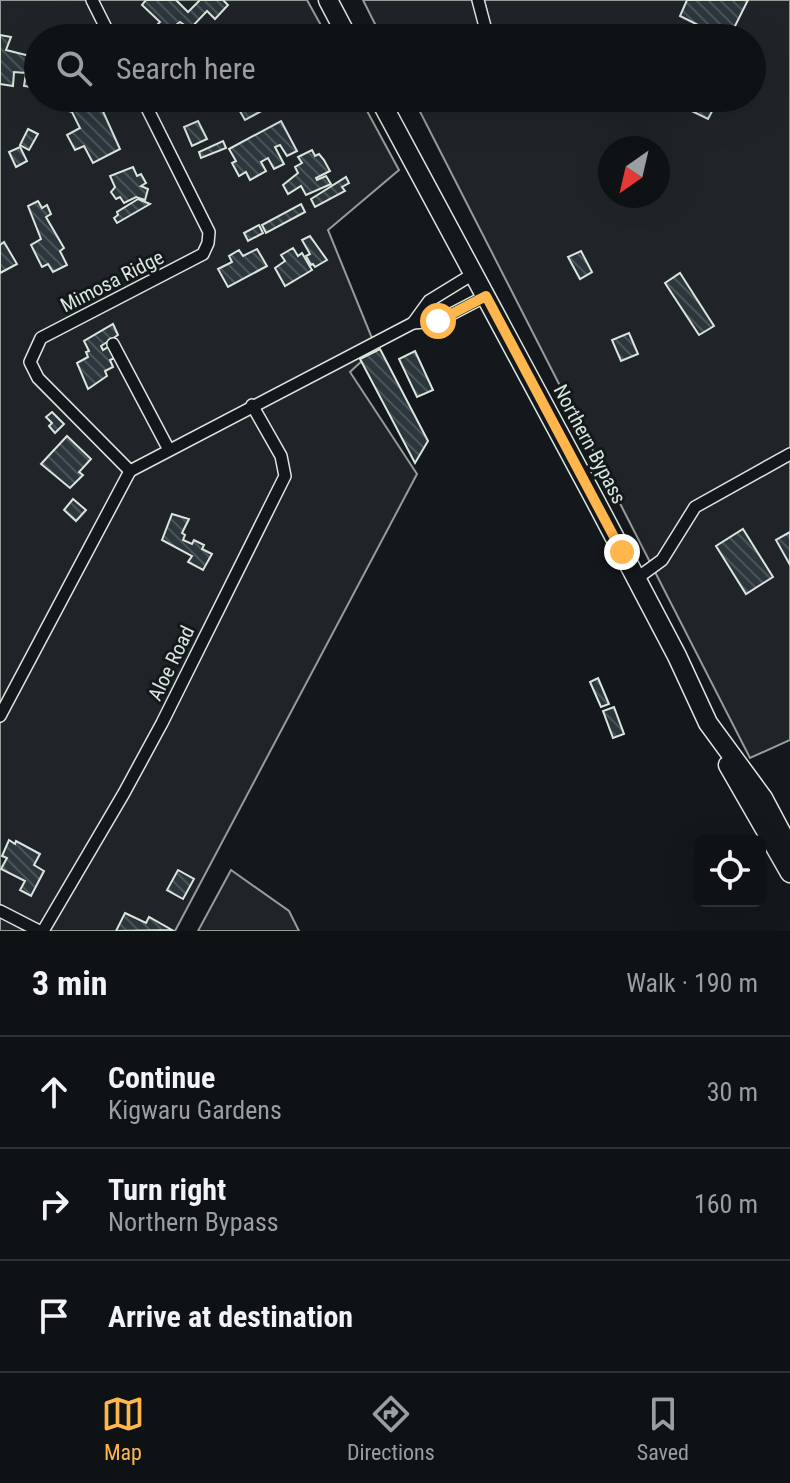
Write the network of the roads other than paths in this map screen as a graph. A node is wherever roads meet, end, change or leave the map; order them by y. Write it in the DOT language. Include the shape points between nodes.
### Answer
graph roads {
  1 [pos="92,0"];
  2 [pos="328,0"];
  3 [pos="478,0"];
  4 [pos="104,24"];
  5 [pos="341,24"];
  6 [pos="484,24"];
  7 [pos="149,112"];
  8 [pos="386,112"];
  9 [pos="473,274"];
  10 [pos="486,296"];
  11 [pos="413,323"];
  12 [pos="113,344"];
  13 [pos="252,405"];
  14 [pos="169,450"];
  15 [pos="790,454"];
  16 [pos="130,471"];
  17 [pos="636,579"];
  18 [pos="0,716"];
  19 [pos="708,723"];
  20 [pos="784,832"];
  21 [pos="790,849"];
  22 [pos="790,873"];
  23 [pos="0,911"];
  24 [pos="41,931"];
  1 -- 4 [label="street"];
  2 -- 5 [label="main road"];
  3 -- 6 [label="street"];
  7 -- 16 [label="street, Mimosa Ridge" via="209,232 203,254 41,338 30,362 38,378"];
  8 -- 9 [label="main road, Northern Bypass"];
  9 -- 10 [label="main road, Northern Bypass"];
  9 -- 11 [label="street" via="429,301"];
  10 -- 11 [label="street" via="438,321"];
  10 -- 17 [label="main road, Northern Bypass"];
  11 -- 13 [label="street"];
  12 -- 14 [label="street"];
  13 -- 14 [label="street"];
  13 -- 24 [label="street, Aloe Road" via="281,456 285,476 144,756"];
  14 -- 16 [label="street"];
  15 -- 17 [label="street" via="695,507 662,560"];
  16 -- 18 [label="street"];
  17 -- 19 [label="main road, Northern Bypass"];
  19 -- 20 [label="main road, Northern Bypass"];
  19 -- 22 [label="main road"];
  20 -- 21 [label="main road, Northern Bypass"];
  23 -- 24 [label="street"];
}
